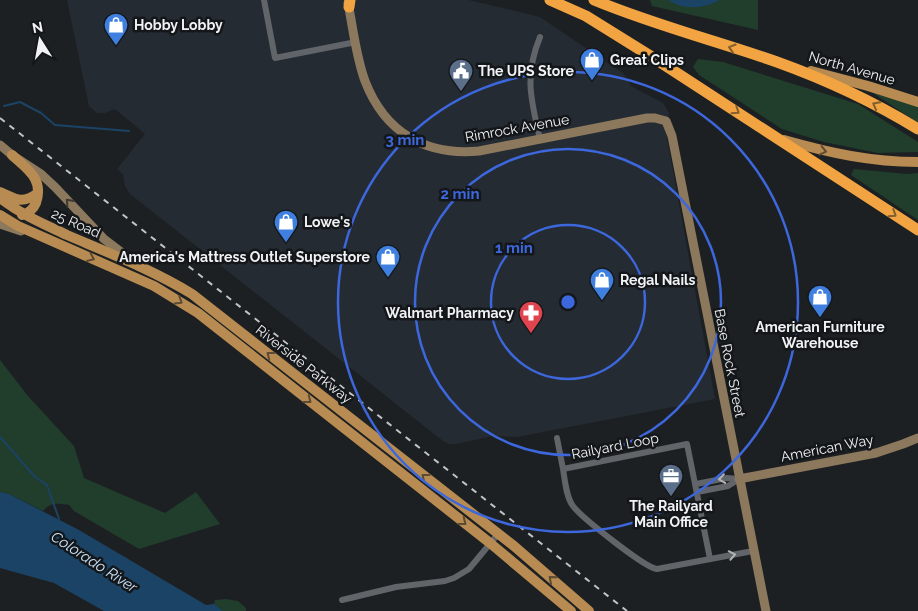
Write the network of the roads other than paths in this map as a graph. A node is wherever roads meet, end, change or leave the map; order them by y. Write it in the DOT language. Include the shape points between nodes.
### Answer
graph roads {
  1 [pos="264,0"];
  2 [pos="550,0"];
  3 [pos="594,0"];
  4 [pos="349,2"];
  5 [pos="540,37"];
  6 [pos="356,42"];
  7 [pos="779,63"];
  8 [pos="918,102"];
  9 [pos="666,121"];
  10 [pos="918,129"];
  11 [pos="776,138"];
  12 [pos="540,139"];
  13 [pos="0,145"];
  14 [pos="12,155"];
  15 [pos="918,162"];
  16 [pos="0,192"];
  17 [pos="38,193"];
  18 [pos="0,198"];
  19 [pos="0,210"];
  20 [pos="26,214"];
  21 [pos="0,215"];
  22 [pos="0,224"];
  23 [pos="918,230"];
  24 [pos="63,245"];
  25 [pos="144,268"];
  26 [pos="136,278"];
  27 [pos="288,369"];
  28 [pos="281,378"];
  29 [pos="557,438"];
  30 [pos="918,438"];
  31 [pos="563,468"];
  32 [pos="739,479"];
  33 [pos="696,484"];
  34 [pos="697,492"];
  35 [pos="498,534"];
  36 [pos="490,542"];
  37 [pos="754,550"];
  38 [pos="710,559"];
  39 [pos="342,600"];
  40 [pos="571,611"];
  41 [pos="589,611"];
  42 [pos="766,611"];
  1 -- 6 [label="street" via="275,58"];
  2 -- 11 [label="highway, one-way" via="586,16"];
  7 -- 3 [label="highway, one-way"];
  4 -- 6 [label="street, Rimrock Avenue"];
  5 -- 12 [label="street" via="533,53 529,83"];
  6 -- 12 [label="street, Rimrock Avenue" via="364,80 380,109 394,126 419,143 439,150 467,152"];
  7 -- 8 [label="main road, North Avenue"];
  10 -- 7 [label="highway, one-way" via="857,95"];
  9 -- 12 [label="street, Rimrock Avenue" via="646,118"];
  9 -- 32 [label="street, Base Rock Street" via="672,136"];
  11 -- 15 [label="main road, one-way" via="870,160"];
  11 -- 23 [label="highway, one-way"];
  13 -- 14 [label="street, Riverside Parkway"];
  14 -- 17 [label="main road" via="36,179"];
  25 -- 14 [label="street, Riverside Parkway, one-way" via="104,239 41,174"];
  16 -- 17 [label="main road" via="14,200 32,198"];
  17 -- 20 [label="main road" via="34,207"];
  18 -- 20 [label="main road, 25 Road"];
  19 -- 20 [label="main road" via="12,216"];
  20 -- 25 [label="main road, 25 Road"];
  21 -- 24 [label="main road, 25 Road"];
  22 -- 24 [label="street"];
  24 -- 26 [label="main road, 25 Road, one-way"];
  27 -- 25 [label="main road, Riverside Parkway, one-way" via="207,305"];
  26 -- 28 [label="main road, Riverside Parkway, one-way" via="198,313"];
  27 -- 28 [label="main road"];
  35 -- 27 [label="main road, Riverside Parkway, one-way"];
  28 -- 36 [label="main road, Riverside Parkway, one-way"];
  29 -- 31 [label="street"];
  30 -- 32 [label="street, American Way" via="876,453"];
  31 -- 33 [label="street, Railyard Loop" via="687,444"];
  31 -- 38 [label="street, Railyard Loop" via="574,508 640,561 657,569"];
  32 -- 33 [label="street, one-way"];
  32 -- 34 [label="street" via="728,486"];
  32 -- 37 [label="street, Base Rock Street"];
  33 -- 34 [label="street, Railyard Loop"];
  34 -- 38 [label="street, Railyard Loop"];
  35 -- 36 [label="street"];
  41 -- 35 [label="main road, Riverside Parkway, one-way"];
  36 -- 39 [label="street" via="469,569 454,578"];
  36 -- 40 [label="main road, Riverside Parkway"];
  38 -- 37 [label="street, one-way"];
  37 -- 42 [label="street, Base Rock Street"];
}
